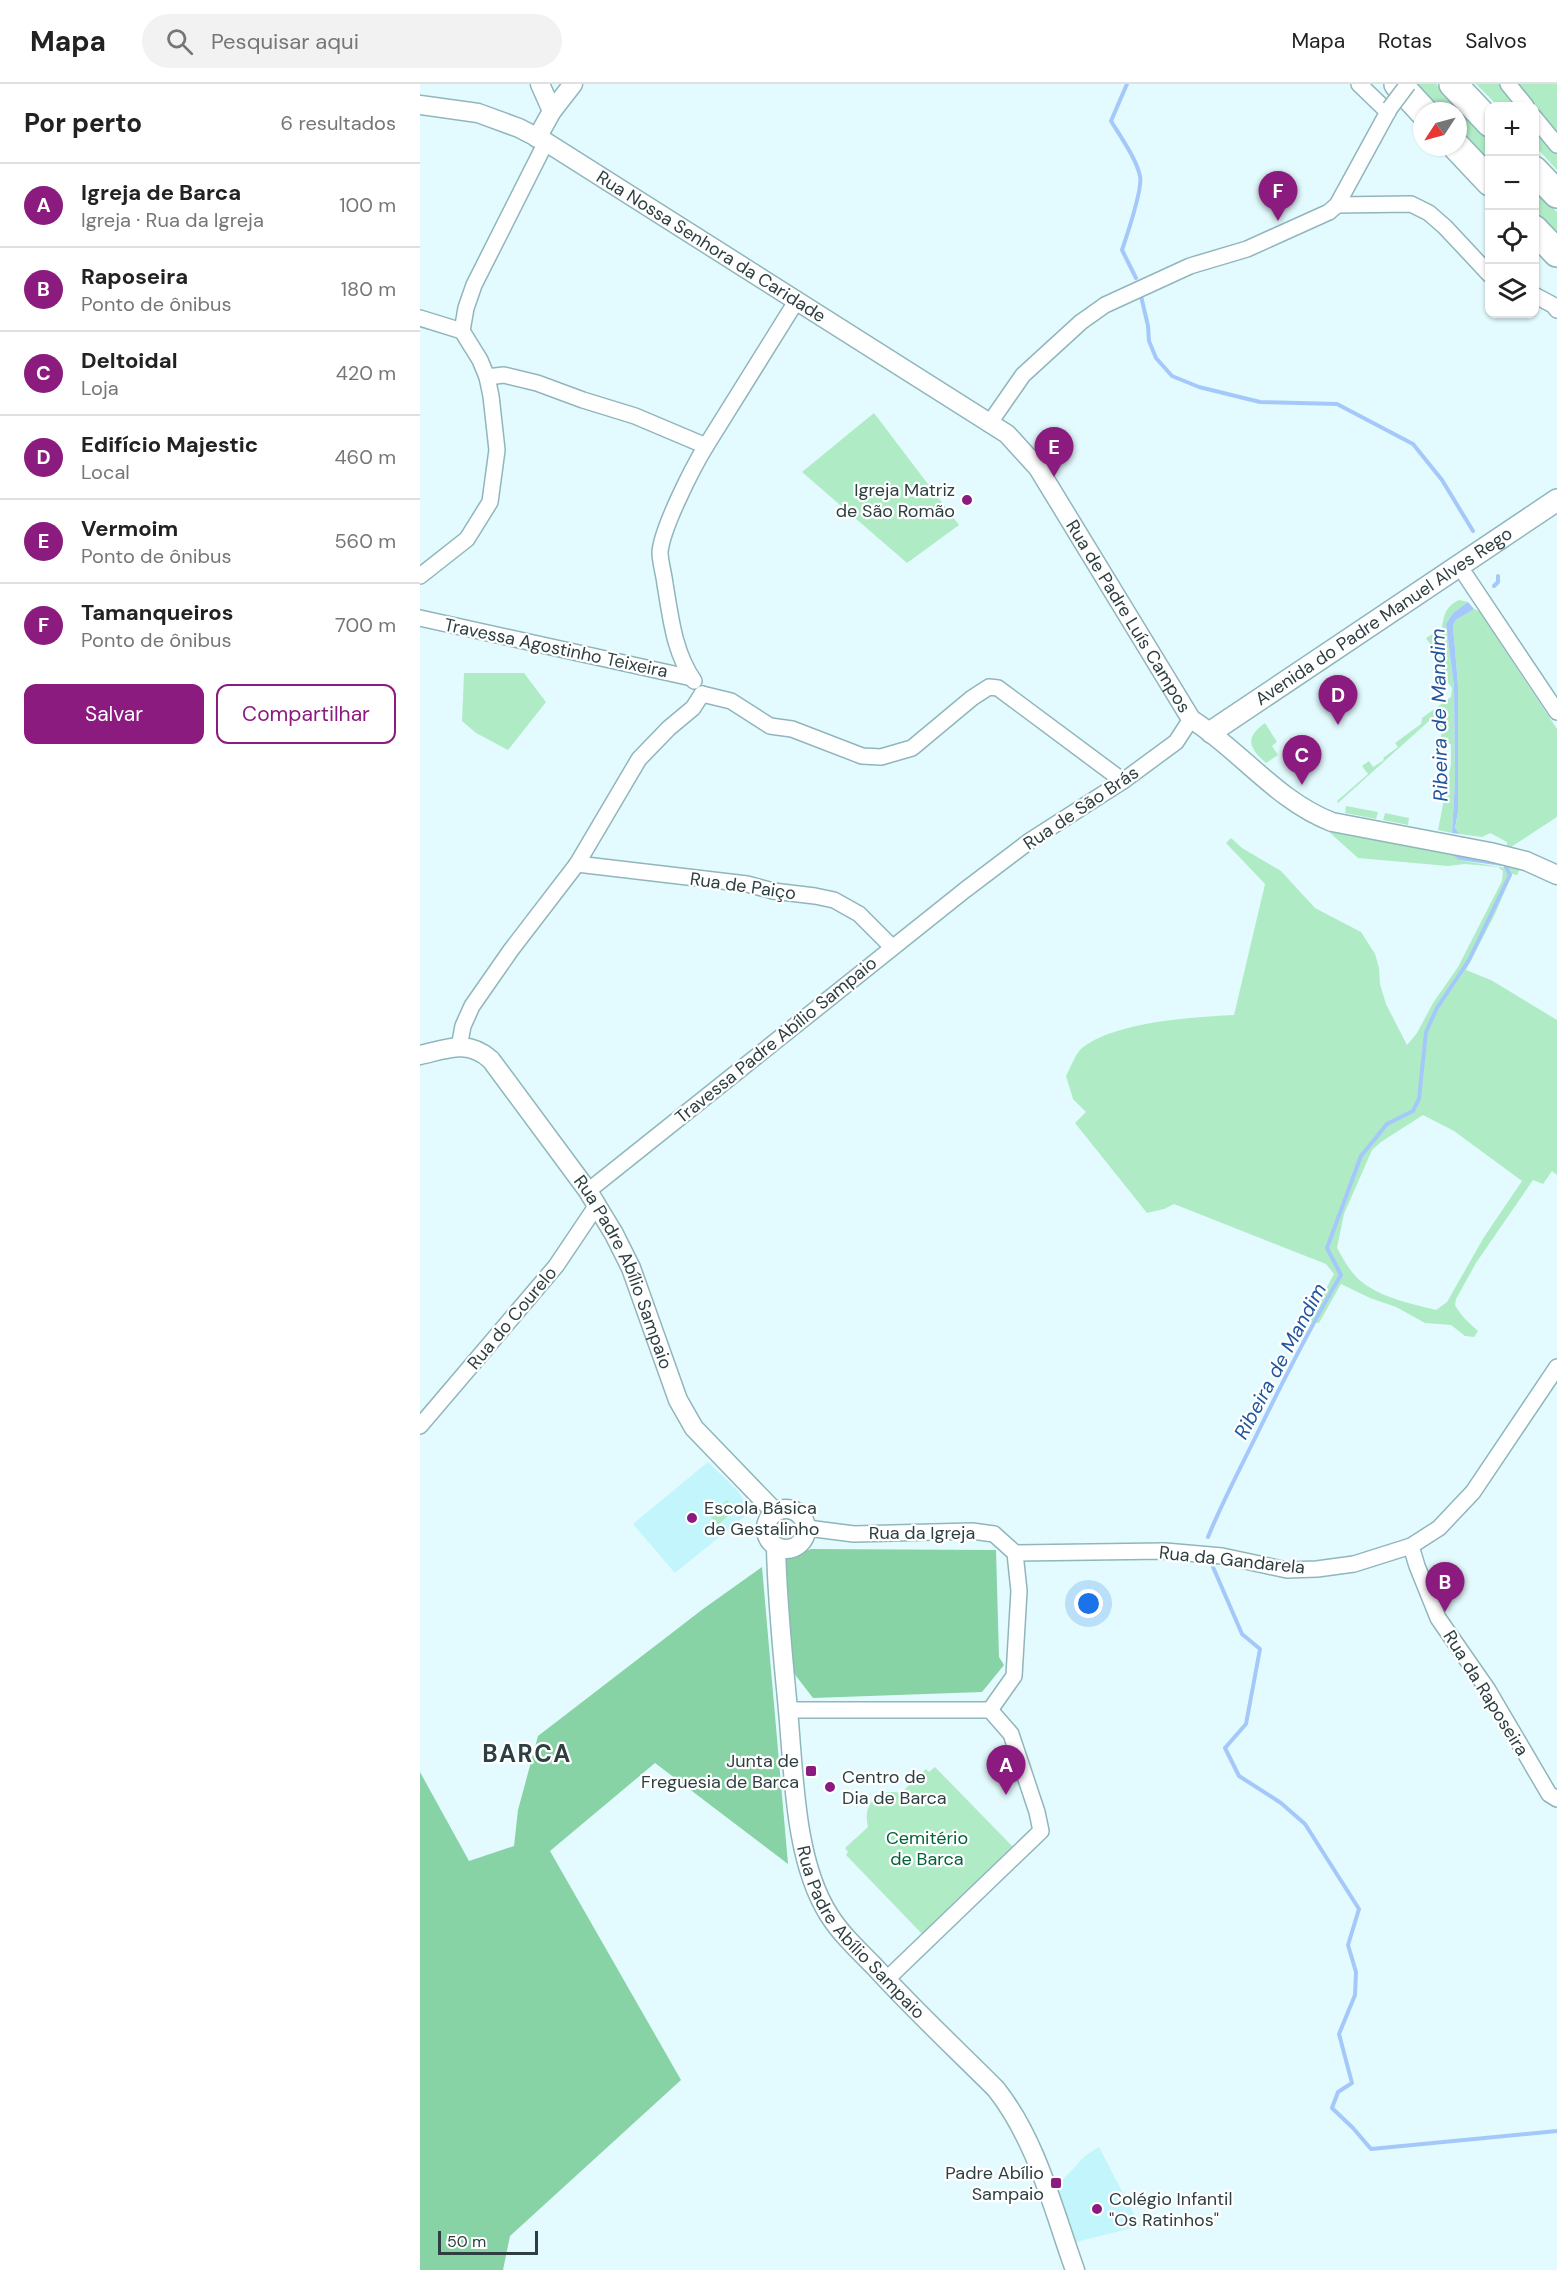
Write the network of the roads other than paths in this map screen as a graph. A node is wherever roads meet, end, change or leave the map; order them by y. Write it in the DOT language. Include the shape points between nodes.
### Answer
graph roads {
  1 [pos="540,84"];
  2 [pos="573,84"];
  3 [pos="1359,84"];
  4 [pos="1408,84"];
  5 [pos="1453,84"];
  6 [pos="1508,84"];
  7 [pos="1392,101"];
  8 [pos="1523,102"];
  9 [pos="420,105"];
  10 [pos="1413,108"];
  11 [pos="552,111"];
  12 [pos="1485,118"];
  13 [pos="1539,123"];
  14 [pos="542,140"];
  15 [pos="1557,145"];
  16 [pos="1465,156"];
  17 [pos="1539,175"];
  18 [pos="1485,177"];
  19 [pos="1557,194"];
  20 [pos="1337,205"];
  21 [pos="1539,234"];
  22 [pos="1557,253"];
  23 [pos="1485,270"];
  24 [pos="1539,298"];
  25 [pos="797,300"];
  26 [pos="1557,310"];
  27 [pos="420,318"];
  28 [pos="462,331"];
  29 [pos="487,377"];
  30 [pos="990,424"];
  31 [pos="706,446"];
  32 [pos="1557,500"];
  33 [pos="1557,515"];
  34 [pos="420,576"];
  35 [pos="1466,576"];
  36 [pos="420,618"];
  37 [pos="692,678"];
  38 [pos="702,694"];
  39 [pos="1557,712"];
  40 [pos="1191,719"];
  41 [pos="1215,736"];
  42 [pos="1124,781"];
  43 [pos="577,864"];
  44 [pos="1557,875"];
  45 [pos="965,890"];
  46 [pos="892,947"];
  47 [pos="459,1047"];
  48 [pos="420,1055"];
  49 [pos="593,1198"];
  50 [pos="1557,1367"];
  51 [pos="420,1426"];
  52 [pos="775,1512"];
  53 [pos="807,1528"];
  54 [pos="1411,1546"];
  55 [pos="776,1547"];
  56 [pos="1015,1553"];
  57 [pos="788,1710"];
  58 [pos="990,1710"];
  59 [pos="1557,1799"];
  60 [pos="886,1980"];
  61 [pos="1075,2270"];
  1 -- 11 [label="street"];
  2 -- 11 [label="street"];
  3 -- 7 [label="street"];
  4 -- 7 [label="street, bridge"];
  5 -- 12 [label="highway"];
  6 -- 8 [label="street"];
  7 -- 10 [label="highway"];
  7 -- 20 [label="street"];
  9 -- 14 [label="street, Rua Nossa Senhora da Caridade" via="478,113"];
  11 -- 14 [label="street"];
  13 -- 15 [label="street"];
  14 -- 25 [label="street, Rua Nossa Senhora da Caridade"];
  14 -- 28 [label="street" via="474,285"];
  16 -- 18 [label="highway"];
  17 -- 19 [label="highway"];
  20 -- 23 [label="street" via="1411,204 1445,227"];
  20 -- 30 [label="street" via="1247,249 1190,266 1105,305 1023,375"];
  21 -- 22 [label="highway"];
  24 -- 26 [label="street"];
  25 -- 30 [label="street, Rua Nossa Senhora da Caridade"];
  25 -- 31 [label="street"];
  27 -- 28 [label="street"];
  28 -- 29 [label="street"];
  29 -- 31 [label="street" via="504,375 537,383 635,416"];
  29 -- 34 [label="street" via="497,450 490,502 467,539"];
  30 -- 40 [label="street, Rua de Padre Luís Campos" via="1007,434 1038,468"];
  31 -- 37 [label="street" via="693,467 660,553 674,638"];
  32 -- 41 [label="main road, Avenida do Padre Manuel Alves Rego"];
  33 -- 35 [label="main road, Avenida do Padre Manuel Alves Rego"];
  35 -- 39 [label="street"];
  35 -- 41 [label="main road, Avenida do Padre Manuel Alves Rego"];
  36 -- 37 [label="street, Travessa Agostinho Teixeira"];
  37 -- 38 [label="street"];
  38 -- 42 [label="street" via="731,701 770,726 792,729 862,756 880,757 912,748 972,698 989,687 998,688"];
  38 -- 43 [label="street" via="693,708 639,759"];
  40 -- 41 [label="street, Rua de Padre Luís Campos"];
  40 -- 42 [label="street, Rua de São Brás" via="1176,742"];
  41 -- 44 [label="street, Rua de Padre Luís Campos" via="1313,815 1511,857"];
  42 -- 45 [label="street, Rua de São Brás" via="1031,840"];
  43 -- 46 [label="street, Rua de Paiço" via="747,884 834,900 859,914"];
  43 -- 47 [label="street" via="472,1006"];
  45 -- 46 [label="street, Travessa Padre Abílio Sampaio"];
  46 -- 49 [label="street, Travessa Padre Abílio Sampaio"];
  47 -- 48 [label="street"];
  47 -- 49 [label="street, Rua Padre Abílio Sampaio" via="472,1047 491,1060"];
  49 -- 51 [label="street, Rua do Courelo" via="556,1266"];
  49 -- 52 [label="street, Rua Padre Abílio Sampaio" via="631,1268 685,1415 705,1441"];
  50 -- 54 [label="street, Rua da Gandarela" via="1473,1492 1439,1528"];
  52 -- 53 [label="street" via="786,1508 797,1511"];
  52 -- 55 [label="street" via="766,1528"];
  53 -- 55 [label="street" via="798,1545 786,1550"];
  53 -- 56 [label="street, Rua da Igreja" via="854,1534 972,1531 994,1534"];
  54 -- 56 [label="street, Rua da Gandarela" via="1354,1564 1317,1569 1287,1569 1222,1556 1165,1551"];
  54 -- 59 [label="street, Rua da Raposeira" via="1438,1617 1488,1690 1549,1794"];
  55 -- 57 [label="street, Rua Padre Abílio Sampaio"];
  56 -- 58 [label="street" via="1019,1591 1014,1676"];
  57 -- 58 [label="street"];
  57 -- 60 [label="street, Rua Padre Abílio Sampaio" via="801,1830 810,1872 828,1914"];
  58 -- 60 [label="street" via="1011,1734 1041,1831"];
  60 -- 61 [label="street, Rua Padre Abílio Sampaio" via="1010,2107 1029,2141"];
}
